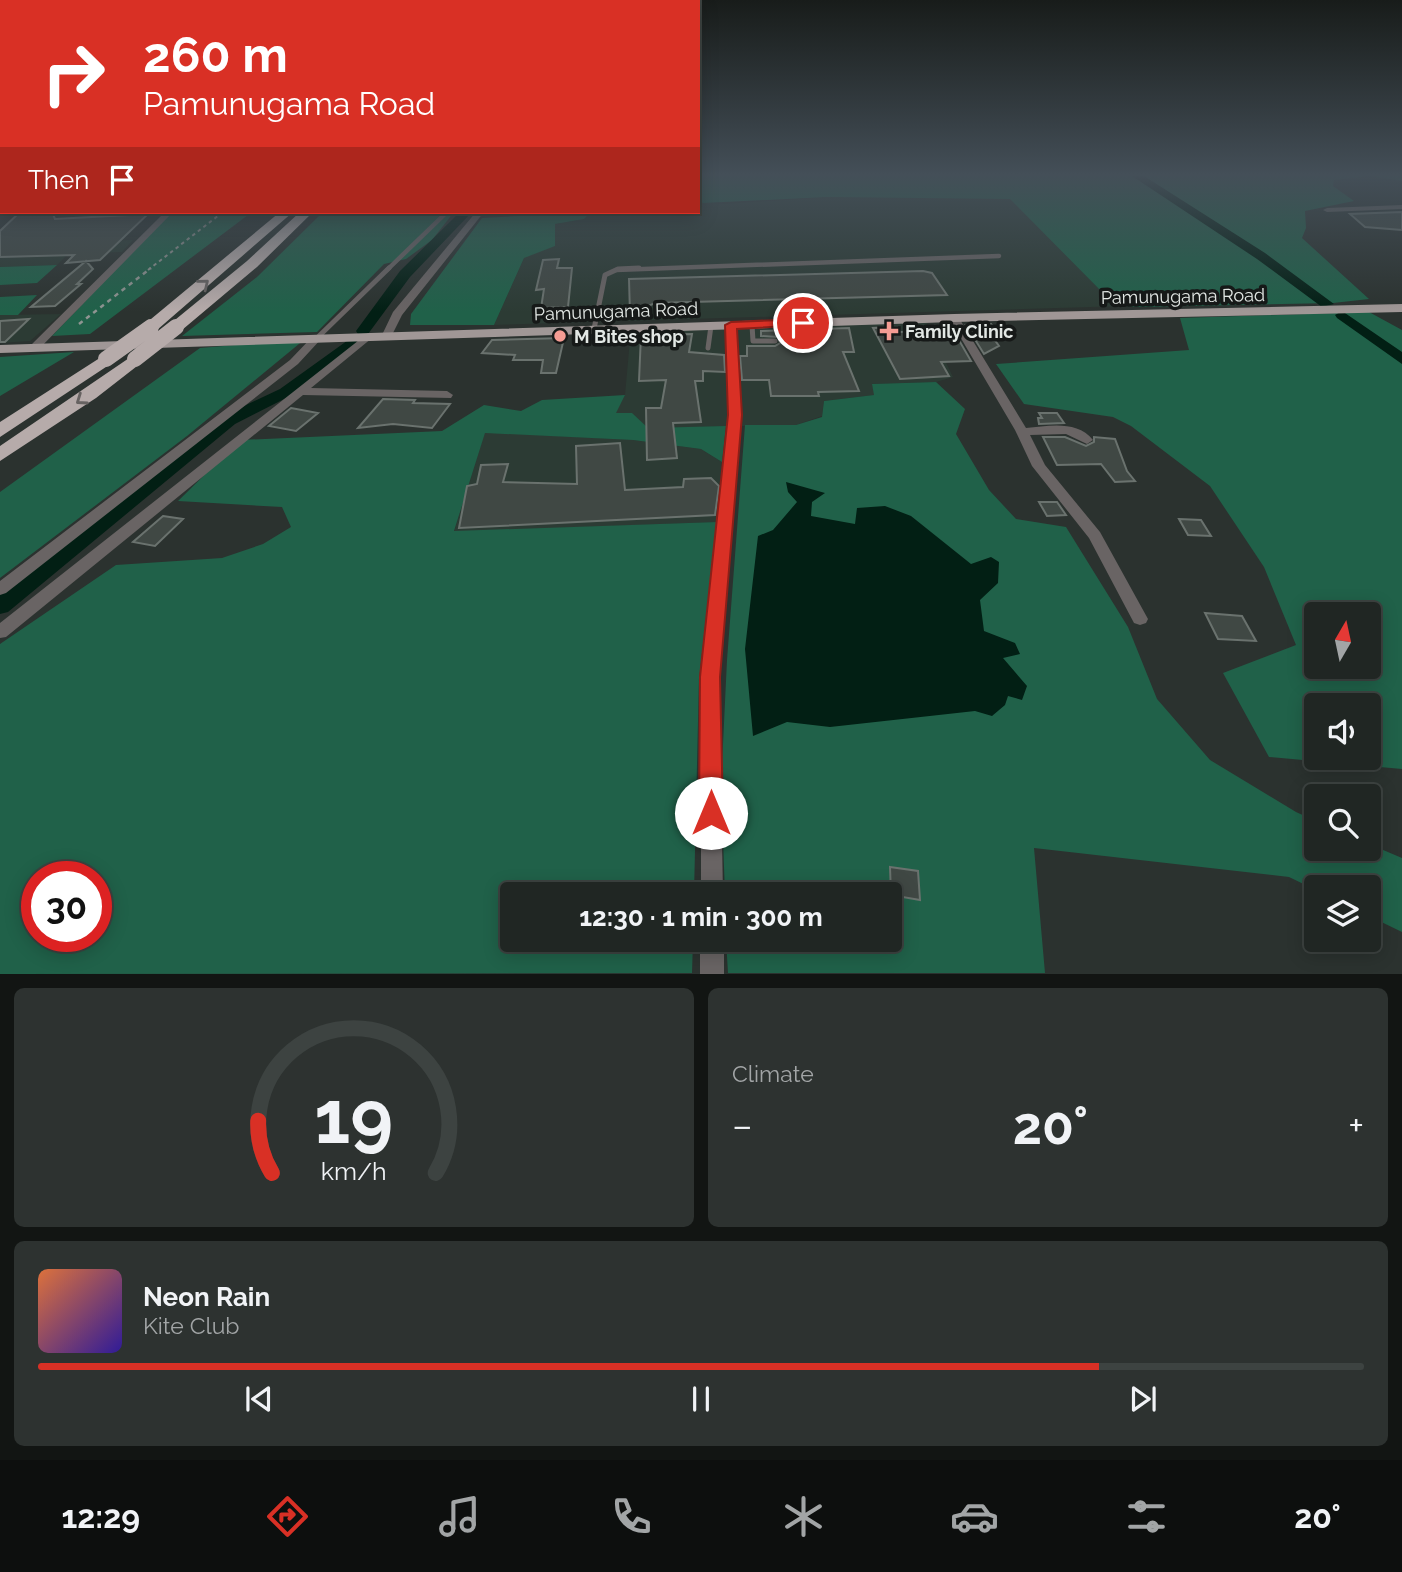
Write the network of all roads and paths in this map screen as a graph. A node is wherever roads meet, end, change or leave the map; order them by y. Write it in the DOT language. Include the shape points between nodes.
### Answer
graph roads {
  1 [pos="160,221"];
  2 [pos="211,221"];
  3 [pos="276,221"];
  4 [pos="297,221"];
  5 [pos="437,221"];
  6 [pos="472,221"];
  7 [pos="999,256"];
  8 [pos="1402,308"];
  9 [pos="954,318"];
  10 [pos="79,324"];
  11 [pos="752,324"];
  12 [pos="731,325"];
  13 [pos="711,326"];
  14 [pos="594,329"];
  15 [pos="387,335"];
  16 [pos="368,336"];
  17 [pos="317,338"];
  18 [pos="775,341"];
  19 [pos="35,347"];
  20 [pos="708,348"];
  21 [pos="0,349"];
  22 [pos="299,391"];
  23 [pos="447,394"];
  24 [pos="0,431"];
  25 [pos="1023,432"];
  26 [pos="1087,439"];
  27 [pos="0,454"];
  28 [pos="0,589"];
  29 [pos="1140,619"];
  30 [pos="0,632"];
  31 [pos="712,882"];
  32 [pos="712,952"];
  33 [pos="712,974"];
  1 -- 19 [label="street"];
  2 -- 10 [label="path"];
  24 -- 3 [label="highway, one-way, bridge" via="151,327"];
  4 -- 27 [label="highway, one-way, bridge" via="176,327 90,394"];
  5 -- 17 [label="lane"];
  6 -- 15 [label="street" via="397,314"];
  7 -- 14 [label="lane" via="618,269 605,275"];
  8 -- 9 [label="main road, Pamunugama Road"];
  9 -- 11 [label="main road, Pamunugama Road"];
  9 -- 25 [label="street"];
  11 -- 12 [label="main road, Pamunugama Road"];
  11 -- 18 [label="lane" via="753,341"];
  12 -- 13 [label="main road, Pamunugama Road"];
  12 -- 31 [label="street" via="735,415 710,677"];
  13 -- 14 [label="main road, Pamunugama Road"];
  13 -- 20 [label="lane"];
  14 -- 15 [label="main road, Pamunugama Road"];
  15 -- 16 [label="main road, Pamunugama Road"];
  16 -- 17 [label="main road, Pamunugama Road"];
  16 -- 22 [label="street"];
  17 -- 19 [label="main road, Pamunugama Road"];
  17 -- 28 [label="street" via="294,362"];
  19 -- 21 [label="main road, Pamunugama Road"];
  22 -- 23 [label="street"];
  22 -- 30 [label="street"];
  25 -- 26 [label="street" via="1072,431"];
  25 -- 29 [label="street" via="1039,466 1095,536"];
  32 -- 33 [label="street"];
}
